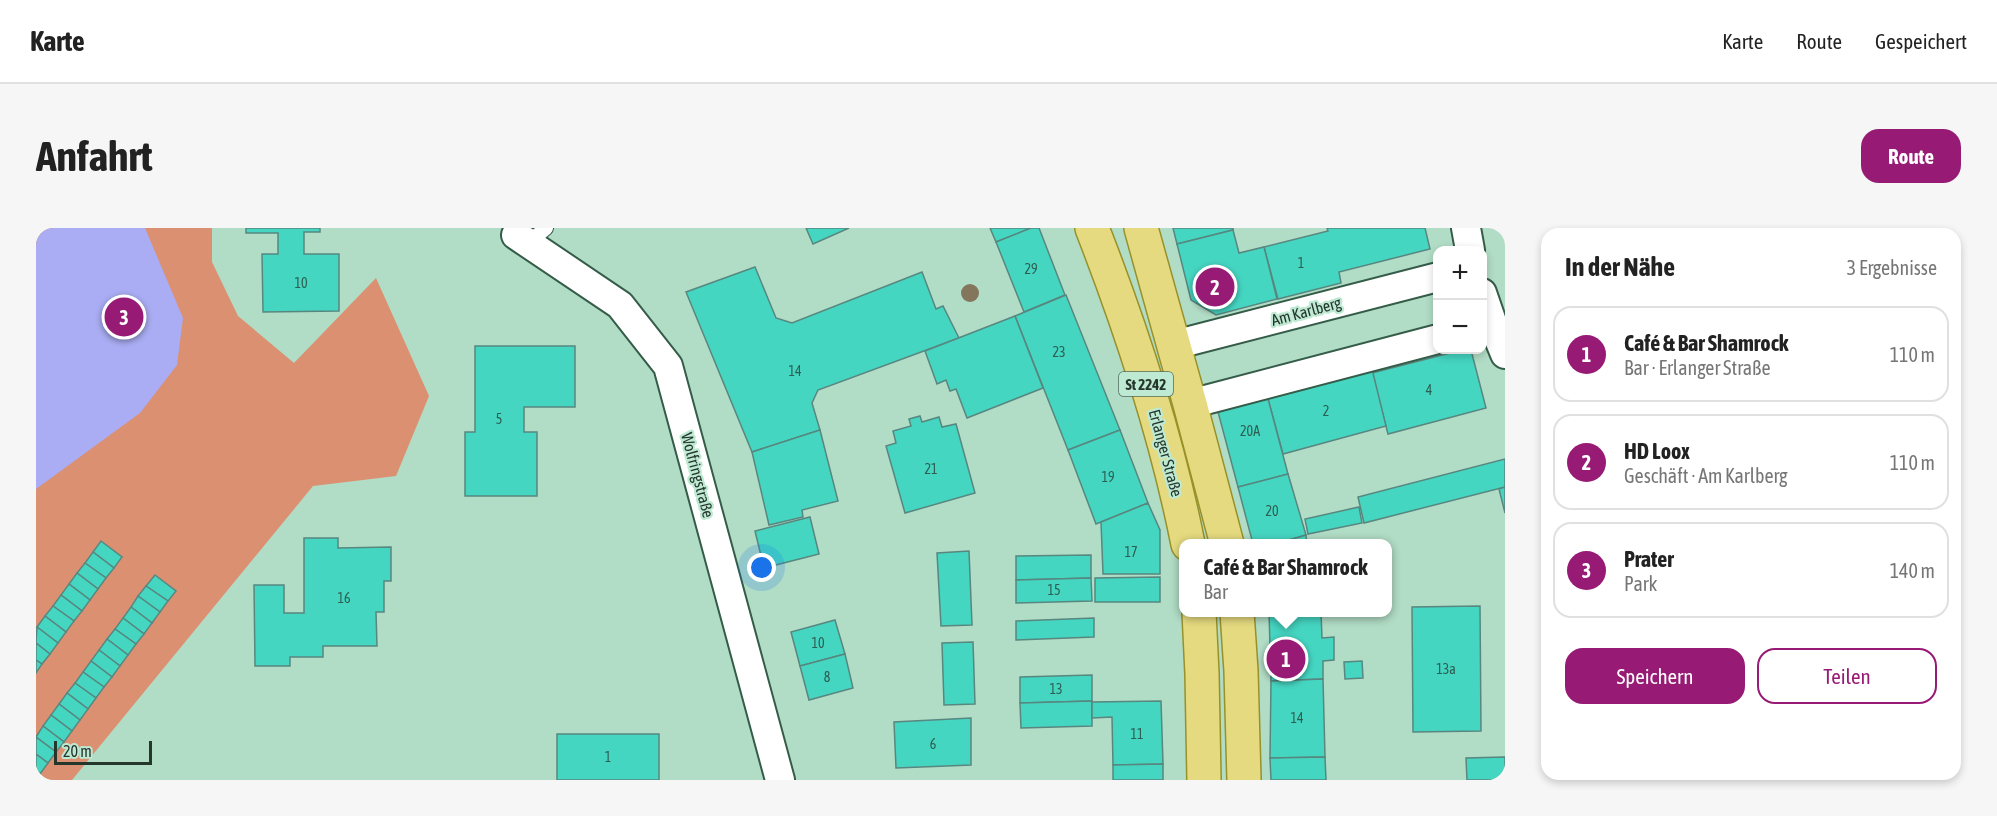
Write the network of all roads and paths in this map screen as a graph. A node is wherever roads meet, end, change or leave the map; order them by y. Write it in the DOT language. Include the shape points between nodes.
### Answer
graph roads {
  1 [pos="1092,228"];
  2 [pos="1141,228"];
  3 [pos="1466,228"];
  4 [pos="525,233"];
  5 [pos="1469,246"];
  6 [pos="1433,278"];
  7 [pos="1487,326"];
  8 [pos="1433,340"];
  9 [pos="1174,345"];
  10 [pos="1505,354"];
  11 [pos="1191,404"];
  12 [pos="1187,539"];
  13 [pos="1226,539"];
  14 [pos="1199,617"];
  15 [pos="1237,617"];
  16 [pos="780,780"];
  17 [pos="1204,780"];
  18 [pos="1244,780"];
  1 -- 12 [label="main road, Erlanger Straße / St 2242" via="1151,399"];
  2 -- 9 [label="main road, St 2242"];
  3 -- 5 [label="street"];
  4 -- 16 [label="street, Wolfringstraße" via="620,305 668,366"];
  6 -- 9 [label="street, Am Karlberg"];
  7 -- 10 [label="street"];
  8 -- 11 [label="street"];
  9 -- 11 [label="main road, St 2242"];
  11 -- 13 [label="main road, St 2242"];
  14 -- 17 [label="main road"];
  15 -- 18 [label="main road"];
}
